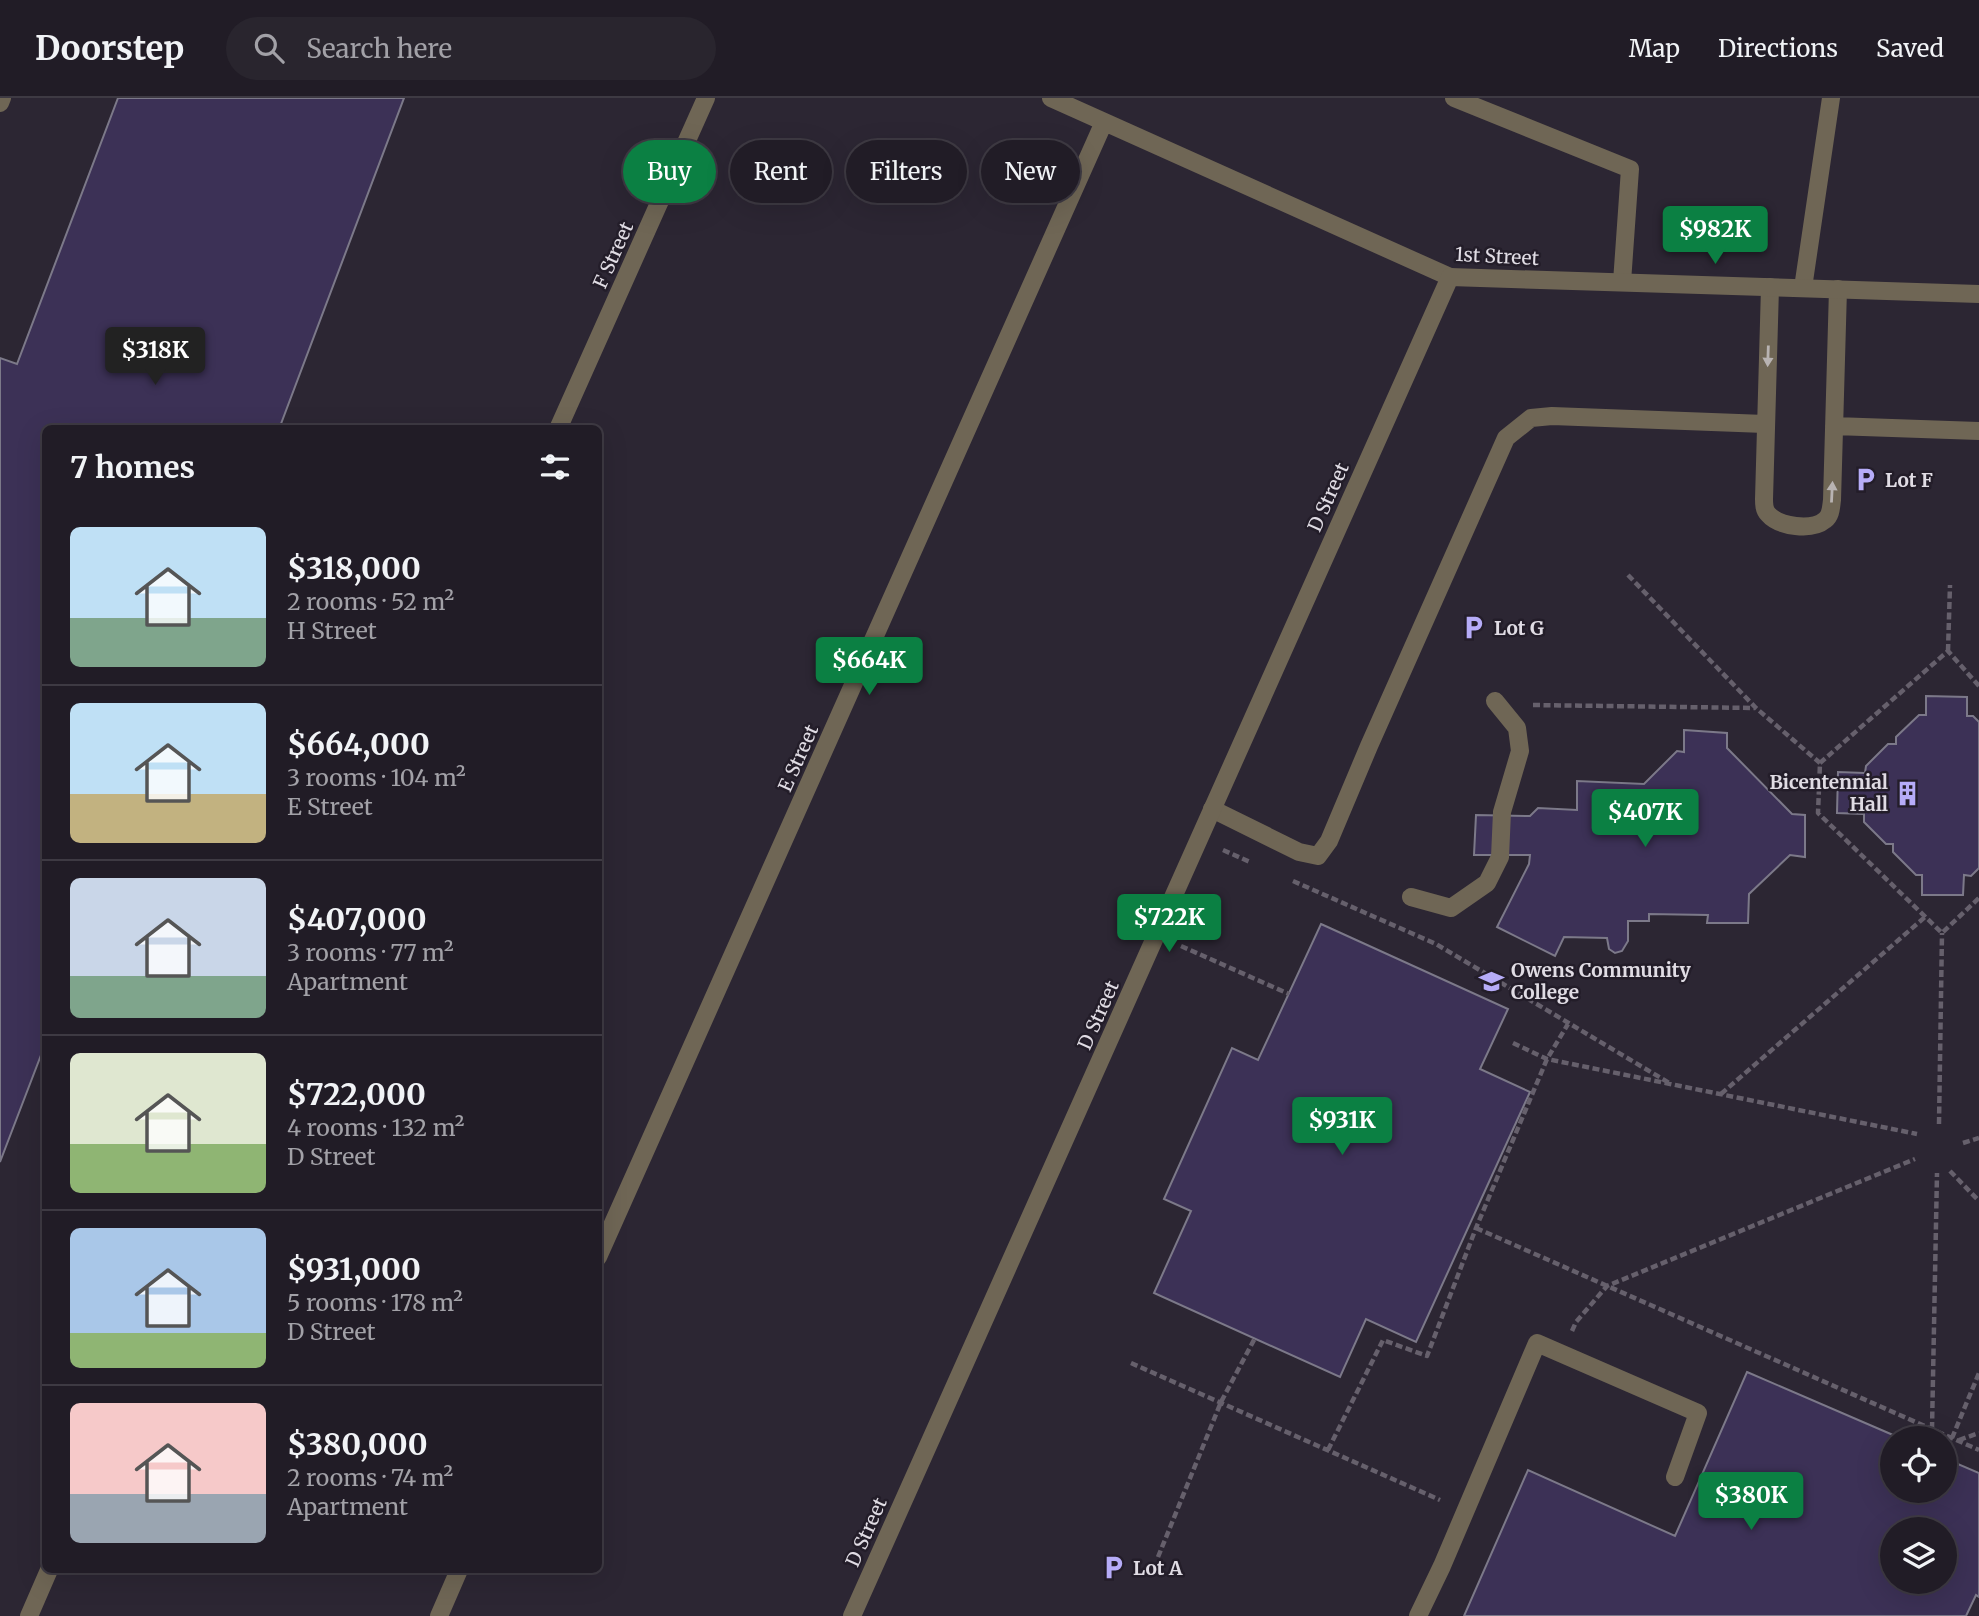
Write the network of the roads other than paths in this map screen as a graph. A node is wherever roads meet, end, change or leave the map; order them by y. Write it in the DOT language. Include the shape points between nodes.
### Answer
graph roads {
  1 [pos="706,98"];
  2 [pos="1051,98"];
  3 [pos="1454,98"];
  4 [pos="1831,98"];
  5 [pos="1104,122"];
  6 [pos="1450,277"];
  7 [pos="1622,282"];
  8 [pos="1770,288"];
  9 [pos="1803,288"];
  10 [pos="1838,289"];
  11 [pos="1979,294"];
  12 [pos="1765,424"];
  13 [pos="560,425"];
  14 [pos="1834,426"];
  15 [pos="1979,431"];
  16 [pos="1495,701"];
  17 [pos="1212,809"];
  18 [pos="1411,897"];
  19 [pos="602,1248"];
  20 [pos="1675,1477"];
  21 [pos="48,1573"];
  22 [pos="458,1573"];
  23 [pos="29,1616"];
  24 [pos="439,1616"];
  25 [pos="852,1616"];
  26 [pos="1418,1616"];
  1 -- 13 [label="street, F Street"];
  2 -- 5 [label="street, 1st Street"];
  3 -- 7 [label="street" via="1630,169"];
  4 -- 9 [label="street"];
  5 -- 6 [label="street, 1st Street"];
  5 -- 19 [label="street, E Street"];
  6 -- 7 [label="street, 1st Street"];
  6 -- 17 [label="street, D Street"];
  7 -- 8 [label="street, 1st Street"];
  8 -- 9 [label="street, 1st Street"];
  8 -- 12 [label="street, one-way"];
  9 -- 10 [label="street, 1st Street"];
  10 -- 11 [label="street, 1st Street"];
  10 -- 14 [label="street"];
  12 -- 14 [label="street, one-way" via="1765,511 1799,528 1824,522 1830,514"];
  12 -- 17 [label="street" via="1531,418 1506,438 1329,841 1318,856 1299,852"];
  14 -- 15 [label="street"];
  16 -- 18 [label="street" via="1517,728 1520,751 1502,812 1500,857 1487,883 1451,908"];
  17 -- 25 [label="street, D Street"];
  20 -- 26 [label="street" via="1698,1413 1537,1343"];
  21 -- 23 [label="street"];
  22 -- 24 [label="street"];
}
